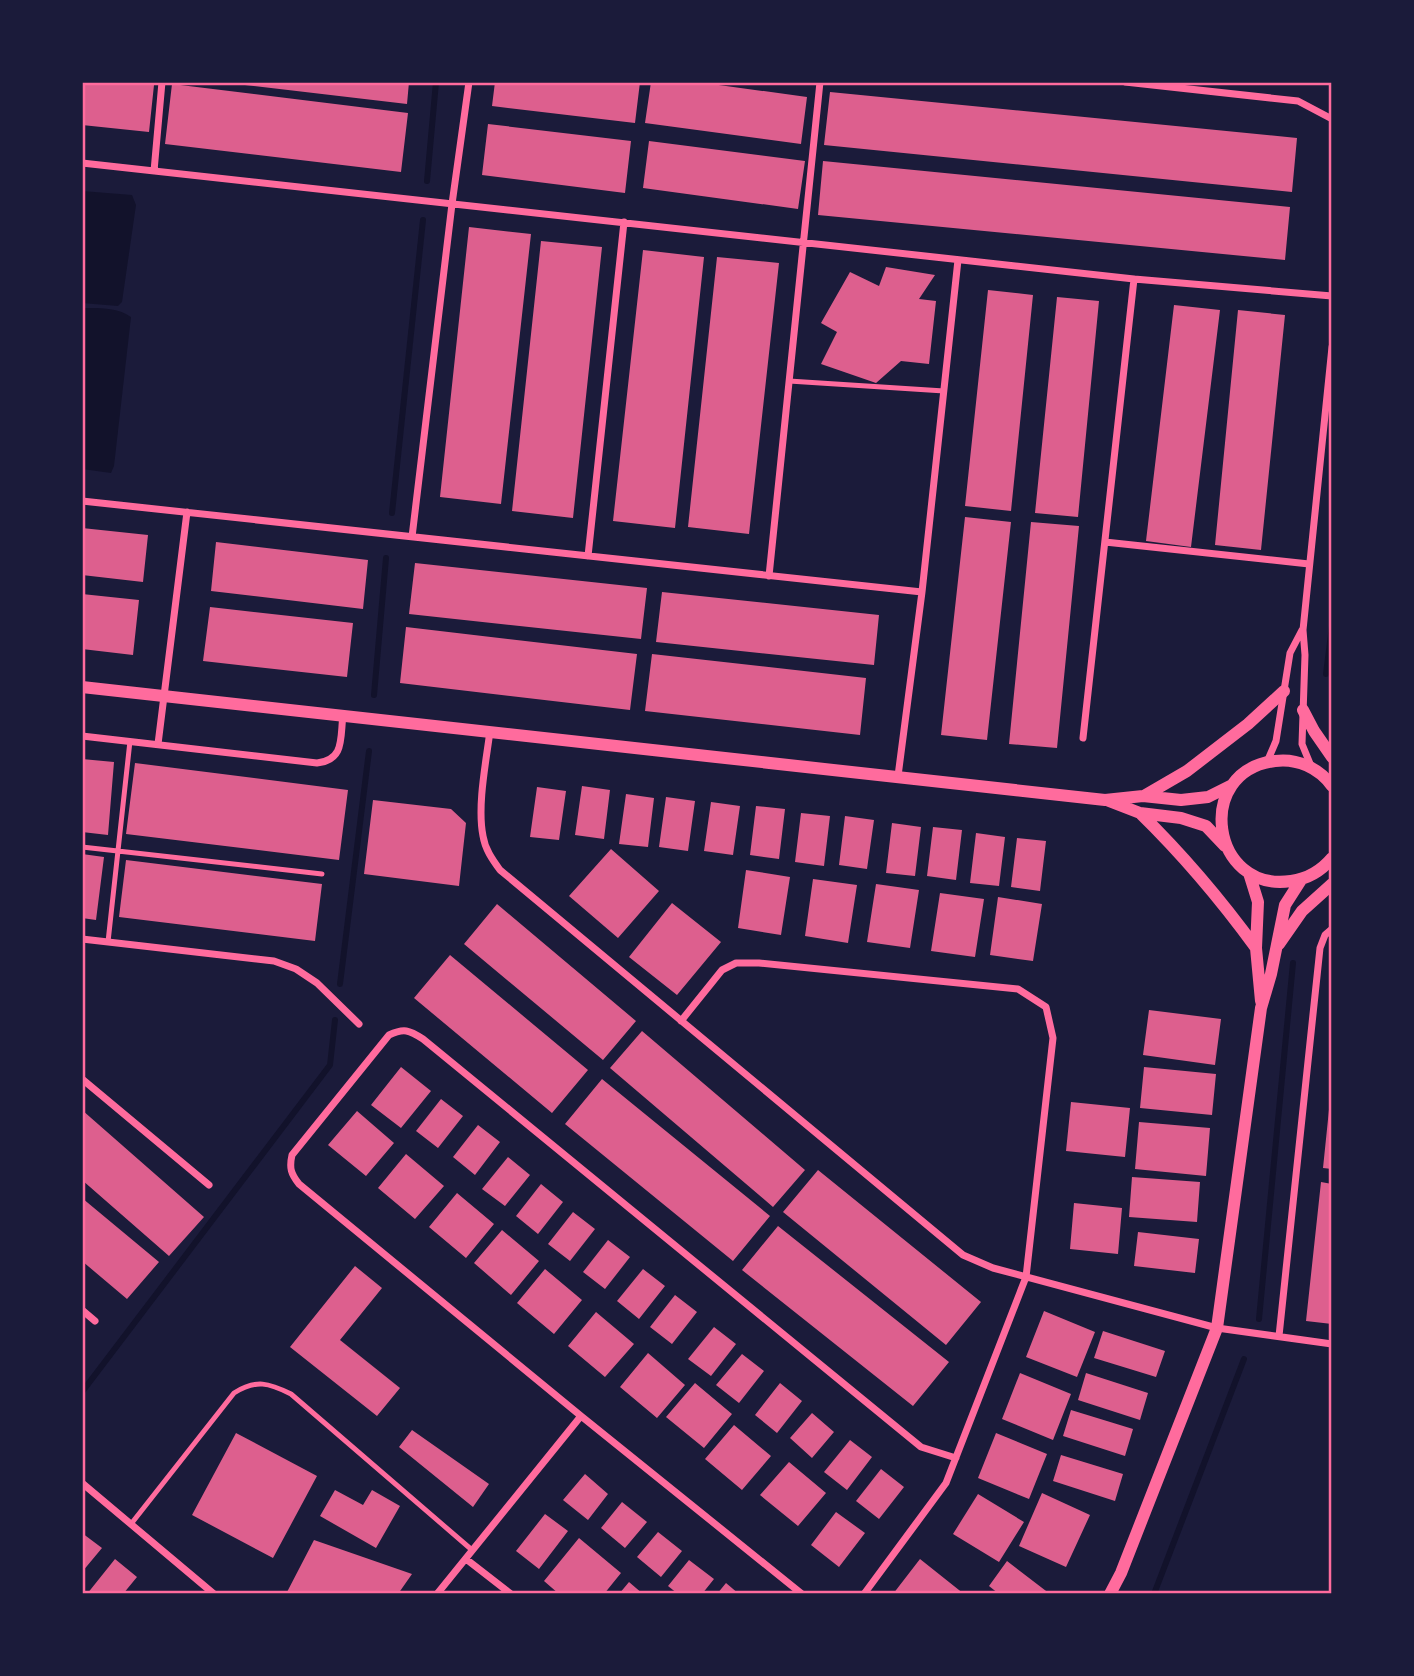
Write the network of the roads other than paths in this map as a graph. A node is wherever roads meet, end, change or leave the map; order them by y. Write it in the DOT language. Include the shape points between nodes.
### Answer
graph roads {
  1 [pos="162,82"];
  2 [pos="469,82"];
  3 [pos="820,82"];
  4 [pos="1125,82"];
  5 [pos="1331,118"];
  6 [pos="82,163"];
  7 [pos="154,171"];
  8 [pos="453,204"];
  9 [pos="624,222"];
  10 [pos="804,242"];
  11 [pos="958,260"];
  12 [pos="1134,279"];
  13 [pos="1332,296"];
  14 [pos="1332,347"];
  15 [pos="789,381"];
  16 [pos="944,391"];
  17 [pos="82,501"];
  18 [pos="187,512"];
  19 [pos="412,537"];
  20 [pos="1105,542"];
  21 [pos="588,556"];
  22 [pos="1309,564"];
  23 [pos="769,576"];
  24 [pos="922,592"];
  25 [pos="1303,630"];
  26 [pos="82,687"];
  27 [pos="1284,691"];
  28 [pos="164,696"];
  29 [pos="1303,710"];
  30 [pos="343,715"];
  31 [pos="490,732"];
  32 [pos="82,736"];
  33 [pos="1083,738"];
  34 [pos="130,741"];
  35 [pos="158,744"];
  36 [pos="1332,757"];
  37 [pos="1267,762"];
  38 [pos="1312,767"];
  39 [pos="898,776"];
  40 [pos="1232,785"];
  41 [pos="1332,786"];
  42 [pos="1143,796"];
  43 [pos="1105,800"];
  44 [pos="1139,813"];
  45 [pos="1226,846"];
  46 [pos="82,847"];
  47 [pos="118,851"];
  48 [pos="1332,858"];
  49 [pos="1249,873"];
  50 [pos="322,874"];
  51 [pos="1301,880"];
  52 [pos="1332,884"];
  53 [pos="1332,929"];
  54 [pos="82,939"];
  55 [pos="108,942"];
  56 [pos="1277,947"];
  57 [pos="1256,948"];
  58 [pos="1261,1008"];
  59 [pos="681,1021"];
  60 [pos="359,1024"];
  61 [pos="82,1079"];
  62 [pos="209,1185"];
  63 [pos="1026,1278"];
  64 [pos="82,1310"];
  65 [pos="95,1321"];
  66 [pos="1217,1328"];
  67 [pos="1279,1336"];
  68 [pos="1332,1344"];
  69 [pos="581,1416"];
  70 [pos="956,1458"];
  71 [pos="82,1483"];
  72 [pos="131,1524"];
  73 [pos="472,1550"];
  74 [pos="466,1559"];
  75 [pos="214,1594"];
  76 [pos="437,1594"];
  77 [pos="511,1594"];
  78 [pos="802,1594"];
  79 [pos="864,1594"];
  80 [pos="1110,1594"];
  1 -- 7 [label="street"];
  2 -- 8 [label="street"];
  3 -- 10 [label="street"];
  4 -- 5 [label="street" via="1298,101"];
  6 -- 7 [label="street"];
  7 -- 8 [label="street"];
  8 -- 9 [label="street"];
  8 -- 19 [label="street"];
  9 -- 10 [label="street"];
  9 -- 21 [label="street"];
  10 -- 11 [label="street"];
  10 -- 15 [label="street"];
  11 -- 12 [label="street"];
  11 -- 16 [label="street"];
  12 -- 13 [label="street"];
  12 -- 20 [label="street"];
  14 -- 22 [label="street"];
  15 -- 16 [label="lane"];
  15 -- 23 [label="street"];
  16 -- 24 [label="street"];
  17 -- 18 [label="street"];
  18 -- 19 [label="street"];
  18 -- 28 [label="street"];
  19 -- 21 [label="street"];
  20 -- 22 [label="street"];
  20 -- 33 [label="street"];
  21 -- 23 [label="street"];
  22 -- 25 [label="street"];
  23 -- 24 [label="street"];
  24 -- 39 [label="street"];
  25 -- 27 [label="street" via="1290,653"];
  25 -- 29 [label="street"];
  26 -- 28 [label="street"];
  27 -- 37 [label="street" via="1276,741"];
  27 -- 42 [label="street" via="1187,771"];
  28 -- 30 [label="street"];
  28 -- 35 [label="street"];
  29 -- 36 [label="street"];
  29 -- 38 [label="street" via="1302,744"];
  30 -- 31 [label="street"];
  30 -- 35 [label="street" via="338,750 327,762"];
  31 -- 39 [label="street"];
  31 -- 59 [label="street" via="482,835 499,870"];
  32 -- 34 [label="street"];
  34 -- 35 [label="street"];
  34 -- 47 [label="lane"];
  37 -- 38 [label="street" via="1295,761"];
  37 -- 40 [label="street"];
  38 -- 41 [label="street"];
  39 -- 43 [label="street"];
  40 -- 42 [label="street" via="1208,797"];
  40 -- 45 [label="street" via="1221,811"];
  42 -- 43 [label="street"];
  43 -- 44 [label="street"];
  44 -- 45 [label="street" via="1206,826"];
  44 -- 57 [label="street" via="1193,868"];
  45 -- 49 [label="street"];
  46 -- 47 [label="lane"];
  47 -- 50 [label="lane"];
  47 -- 55 [label="lane"];
  48 -- 51 [label="street"];
  49 -- 51 [label="street" via="1283,883"];
  49 -- 57 [label="street" via="1258,902"];
  51 -- 56 [label="street" via="1285,905"];
  52 -- 56 [label="street" via="1302,911"];
  53 -- 67 [label="street" via="1320,948"];
  54 -- 55 [label="street"];
  55 -- 60 [label="street" via="274,961 317,982"];
  56 -- 58 [label="street"];
  57 -- 58 [label="street"];
  58 -- 66 [label="street"];
  59 -- 63 [label="street" via="963,1255"];
  59 -- 63 [label="street" via="722,971 736,963 1018,989 1046,1007 1053,1038"];
  61 -- 62 [label="street"];
  63 -- 66 [label="street"];
  63 -- 70 [label="street"];
  64 -- 65 [label="street"];
  66 -- 67 [label="street"];
  66 -- 80 [label="street"];
  67 -- 68 [label="street"];
  69 -- 70 [label="street" via="292,1174 292,1155 389,1035 400,1030 423,1039 921,1447"];
  69 -- 73 [label="street"];
  69 -- 78 [label="street"];
  70 -- 79 [label="street" via="946,1483"];
  71 -- 72 [label="street"];
  72 -- 73 [label="lane" via="234,1393 260,1383 291,1394"];
  72 -- 75 [label="street"];
  73 -- 74 [label="street"];
  74 -- 76 [label="street"];
  74 -- 77 [label="street"];
}
